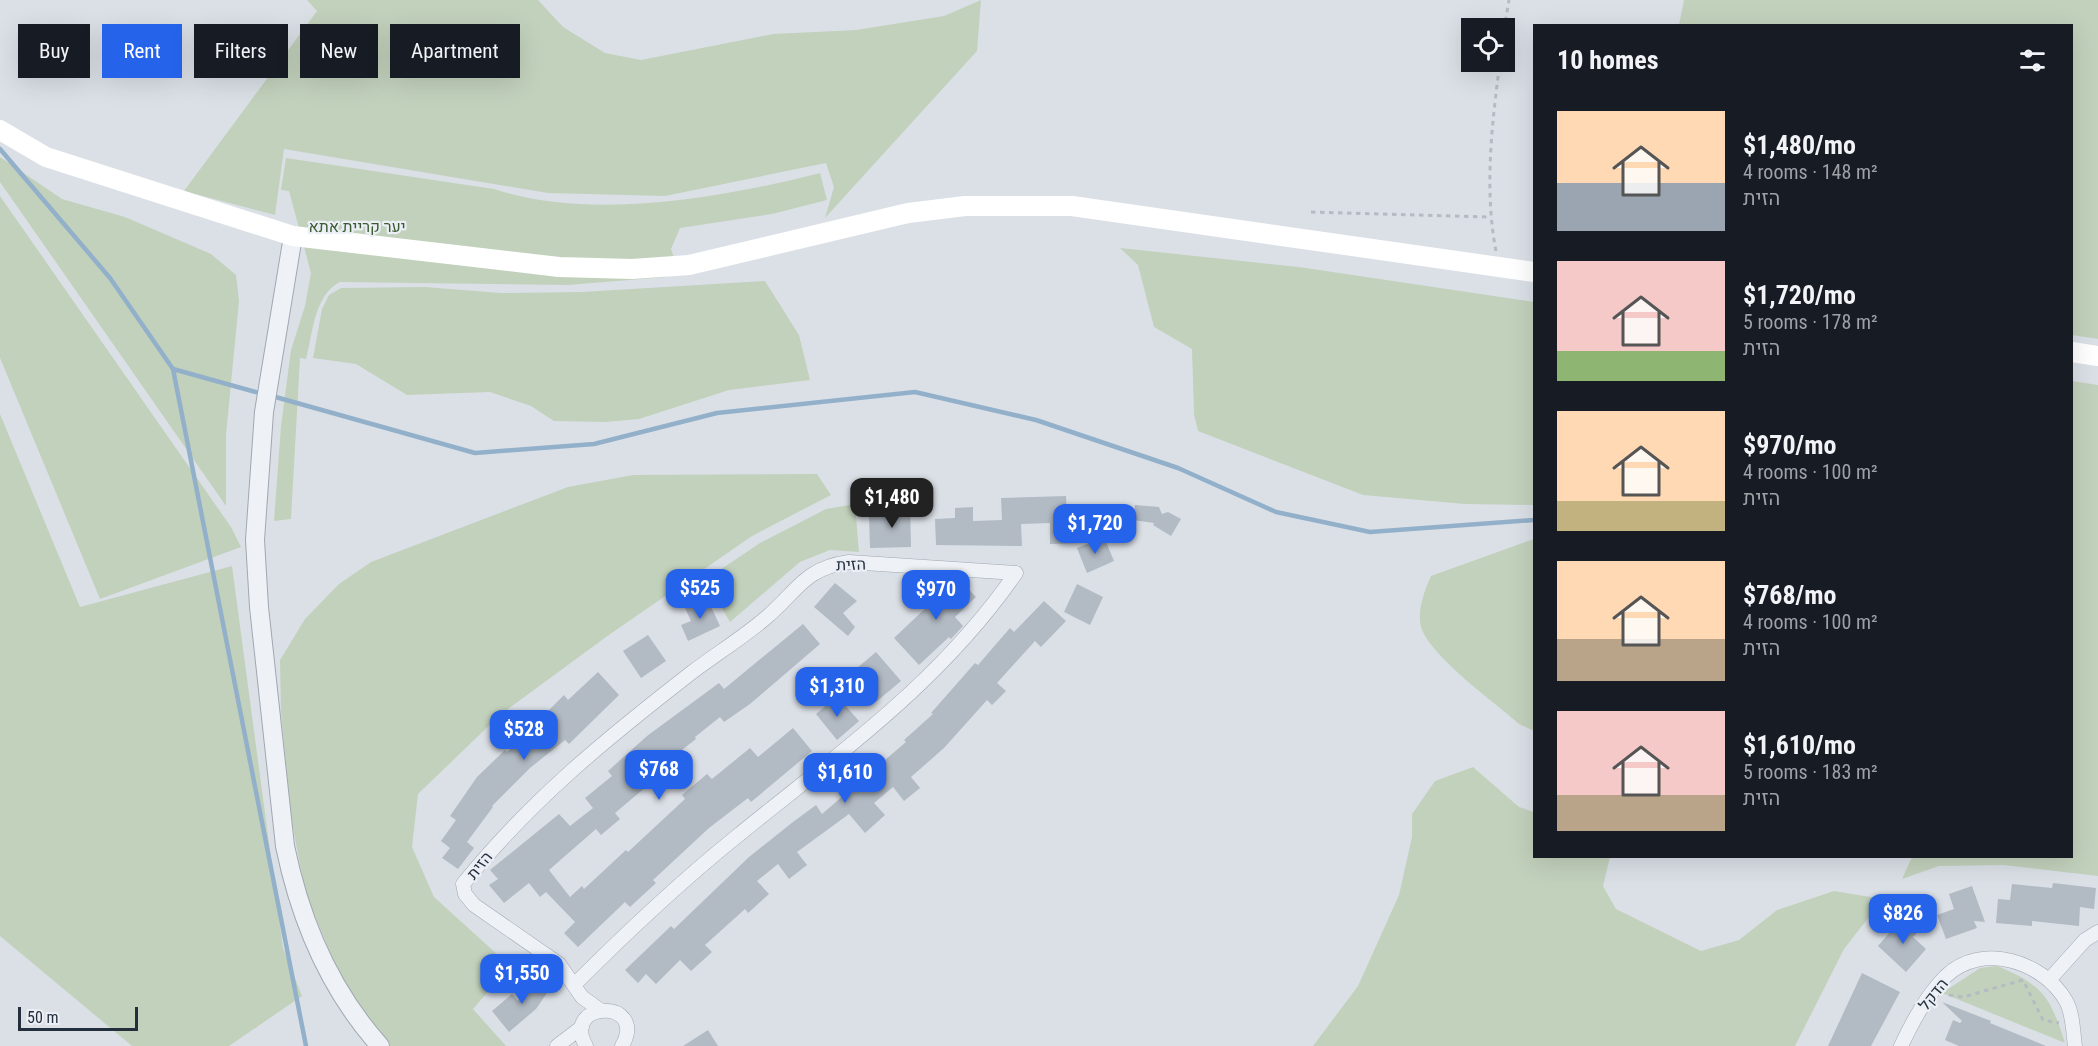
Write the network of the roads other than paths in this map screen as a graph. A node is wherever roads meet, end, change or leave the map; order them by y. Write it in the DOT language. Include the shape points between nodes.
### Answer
graph roads {
  1 [pos="0,130"];
  2 [pos="293,236"];
  3 [pos="1533,272"];
  4 [pos="2073,352"];
  5 [pos="2098,356"];
  6 [pos="2098,932"];
  7 [pos="2049,980"];
  8 [pos="574,985"];
  9 [pos="600,1010"];
  10 [pos="582,1027"];
  11 [pos="626,1043"];
  12 [pos="380,1046"];
  13 [pos="557,1046"];
  14 [pos="586,1046"];
  15 [pos="1902,1046"];
  16 [pos="2075,1046"];
  1 -- 2 [label="main road" via="46,157"];
  2 -- 3 [label="main road" via="559,267 632,268 688,265 909,213 965,206 1071,206"];
  2 -- 12 [label="street" via="259,466 255,540 260,619 285,846 293,885 308,927 340,991"];
  4 -- 5 [label="main road"];
  6 -- 7 [label="street" via="2085,940"];
  7 -- 15 [label="street, הדקל" via="2011,960 1988,958 1968,963 1947,975 1929,996"];
  7 -- 16 [label="street, הדקל" via="2066,1002"];
  8 -- 8 [label="street, הזית" via="559,964 474,905 463,884 563,776 692,672 769,616 808,575 829,565 849,562 1016,573 936,671 826,767 678,886"];
  8 -- 9 [label="street, הזית" via="582,997"];
  9 -- 10 [label="street" via="589,1016"];
  9 -- 11 [label="street, הזית" via="608,1009 621,1017 627,1031"];
  10 -- 13 [label="street"];
  10 -- 14 [label="street"];
}
